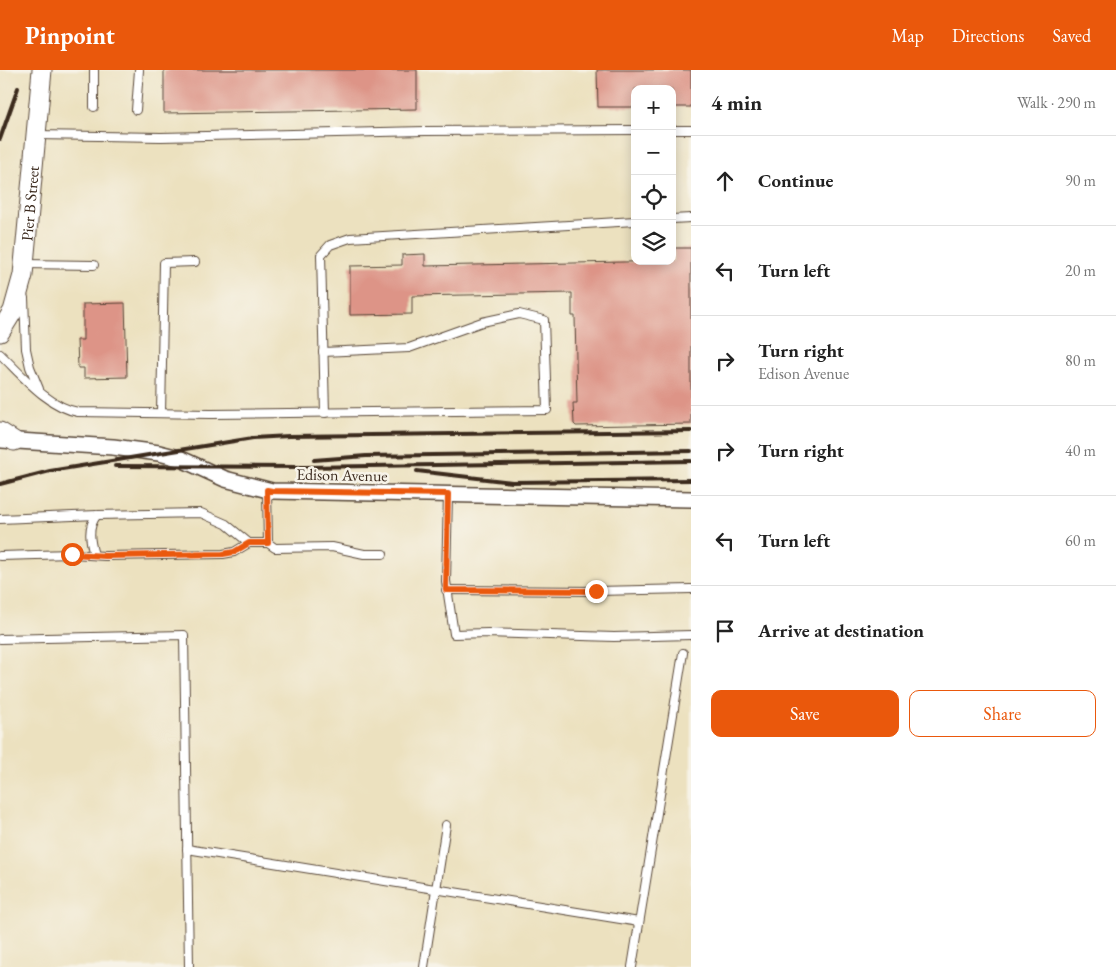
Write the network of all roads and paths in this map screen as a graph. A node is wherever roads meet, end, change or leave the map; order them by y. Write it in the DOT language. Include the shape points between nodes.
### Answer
graph roads {
  1 [pos="42,70"];
  2 [pos="94,70"];
  3 [pos="138,70"];
  4 [pos="94,108"];
  5 [pos="136,110"];
  6 [pos="631,130"];
  7 [pos="676,130"];
  8 [pos="691,130"];
  9 [pos="36,135"];
  10 [pos="691,218"];
  11 [pos="676,219"];
  12 [pos="631,221"];
  13 [pos="195,262"];
  14 [pos="94,265"];
  15 [pos="24,269"];
  16 [pos="0,332"];
  17 [pos="323,352"];
  18 [pos="0,354"];
  19 [pos="41,393"];
  20 [pos="161,413"];
  21 [pos="325,413"];
  22 [pos="3,439"];
  23 [pos="267,490"];
  24 [pos="448,494"];
  25 [pos="691,499"];
  26 [pos="97,515"];
  27 [pos="0,519"];
  28 [pos="249,543"];
  29 [pos="268,543"];
  30 [pos="383,554"];
  31 [pos="94,555"];
  32 [pos="0,556"];
  33 [pos="691,588"];
  34 [pos="446,590"];
  35 [pos="691,635"];
  36 [pos="0,639"];
  37 [pos="683,653"];
  38 [pos="446,825"];
  39 [pos="187,849"];
  40 [pos="437,889"];
  41 [pos="639,922"];
  42 [pos="189,967"];
  43 [pos="424,967"];
  44 [pos="632,967"];
  1 -- 9 [label="street, Pier B Street"];
  2 -- 4 [label="lane"];
  3 -- 5 [label="lane"];
  6 -- 9 [label="lane" via="161,137"];
  7 -- 8 [label="lane"];
  9 -- 15 [label="street, Pier B Street"];
  10 -- 11 [label="lane"];
  12 -- 17 [label="lane" via="350,238 330,245 321,255"];
  13 -- 20 [label="lane" via="164,263"];
  14 -- 15 [label="lane"];
  15 -- 16 [label="street, Pier B Street" via="13,311"];
  15 -- 19 [label="lane" via="26,349"];
  17 -- 21 [label="lane"];
  17 -- 21 [label="lane" via="409,348 482,322 519,314 544,320 547,410"];
  18 -- 19 [label="lane"];
  19 -- 20 [label="lane" via="56,405 78,412"];
  20 -- 21 [label="lane"];
  22 -- 23 [label="street, Edison Avenue" via="159,453 179,458 225,479"];
  23 -- 24 [label="street, Edison Avenue"];
  23 -- 29 [label="lane"];
  24 -- 25 [label="street, Edison Avenue"];
  24 -- 34 [label="lane"];
  26 -- 27 [label="lane"];
  26 -- 28 [label="lane" via="201,514 226,524"];
  26 -- 31 [label="lane" via="90,536"];
  28 -- 29 [label="lane"];
  28 -- 31 [label="lane" via="223,554"];
  29 -- 30 [label="lane" via="274,548 332,547 364,554"];
  31 -- 32 [label="lane"];
  33 -- 34 [label="lane"];
  34 -- 35 [label="lane" via="454,634"];
  36 -- 39 [label="lane" via="184,635"];
  37 -- 41 [label="lane"];
  38 -- 40 [label="lane"];
  39 -- 40 [label="lane"];
  39 -- 42 [label="lane"];
  40 -- 41 [label="lane"];
  40 -- 43 [label="lane"];
  41 -- 44 [label="lane"];
}
